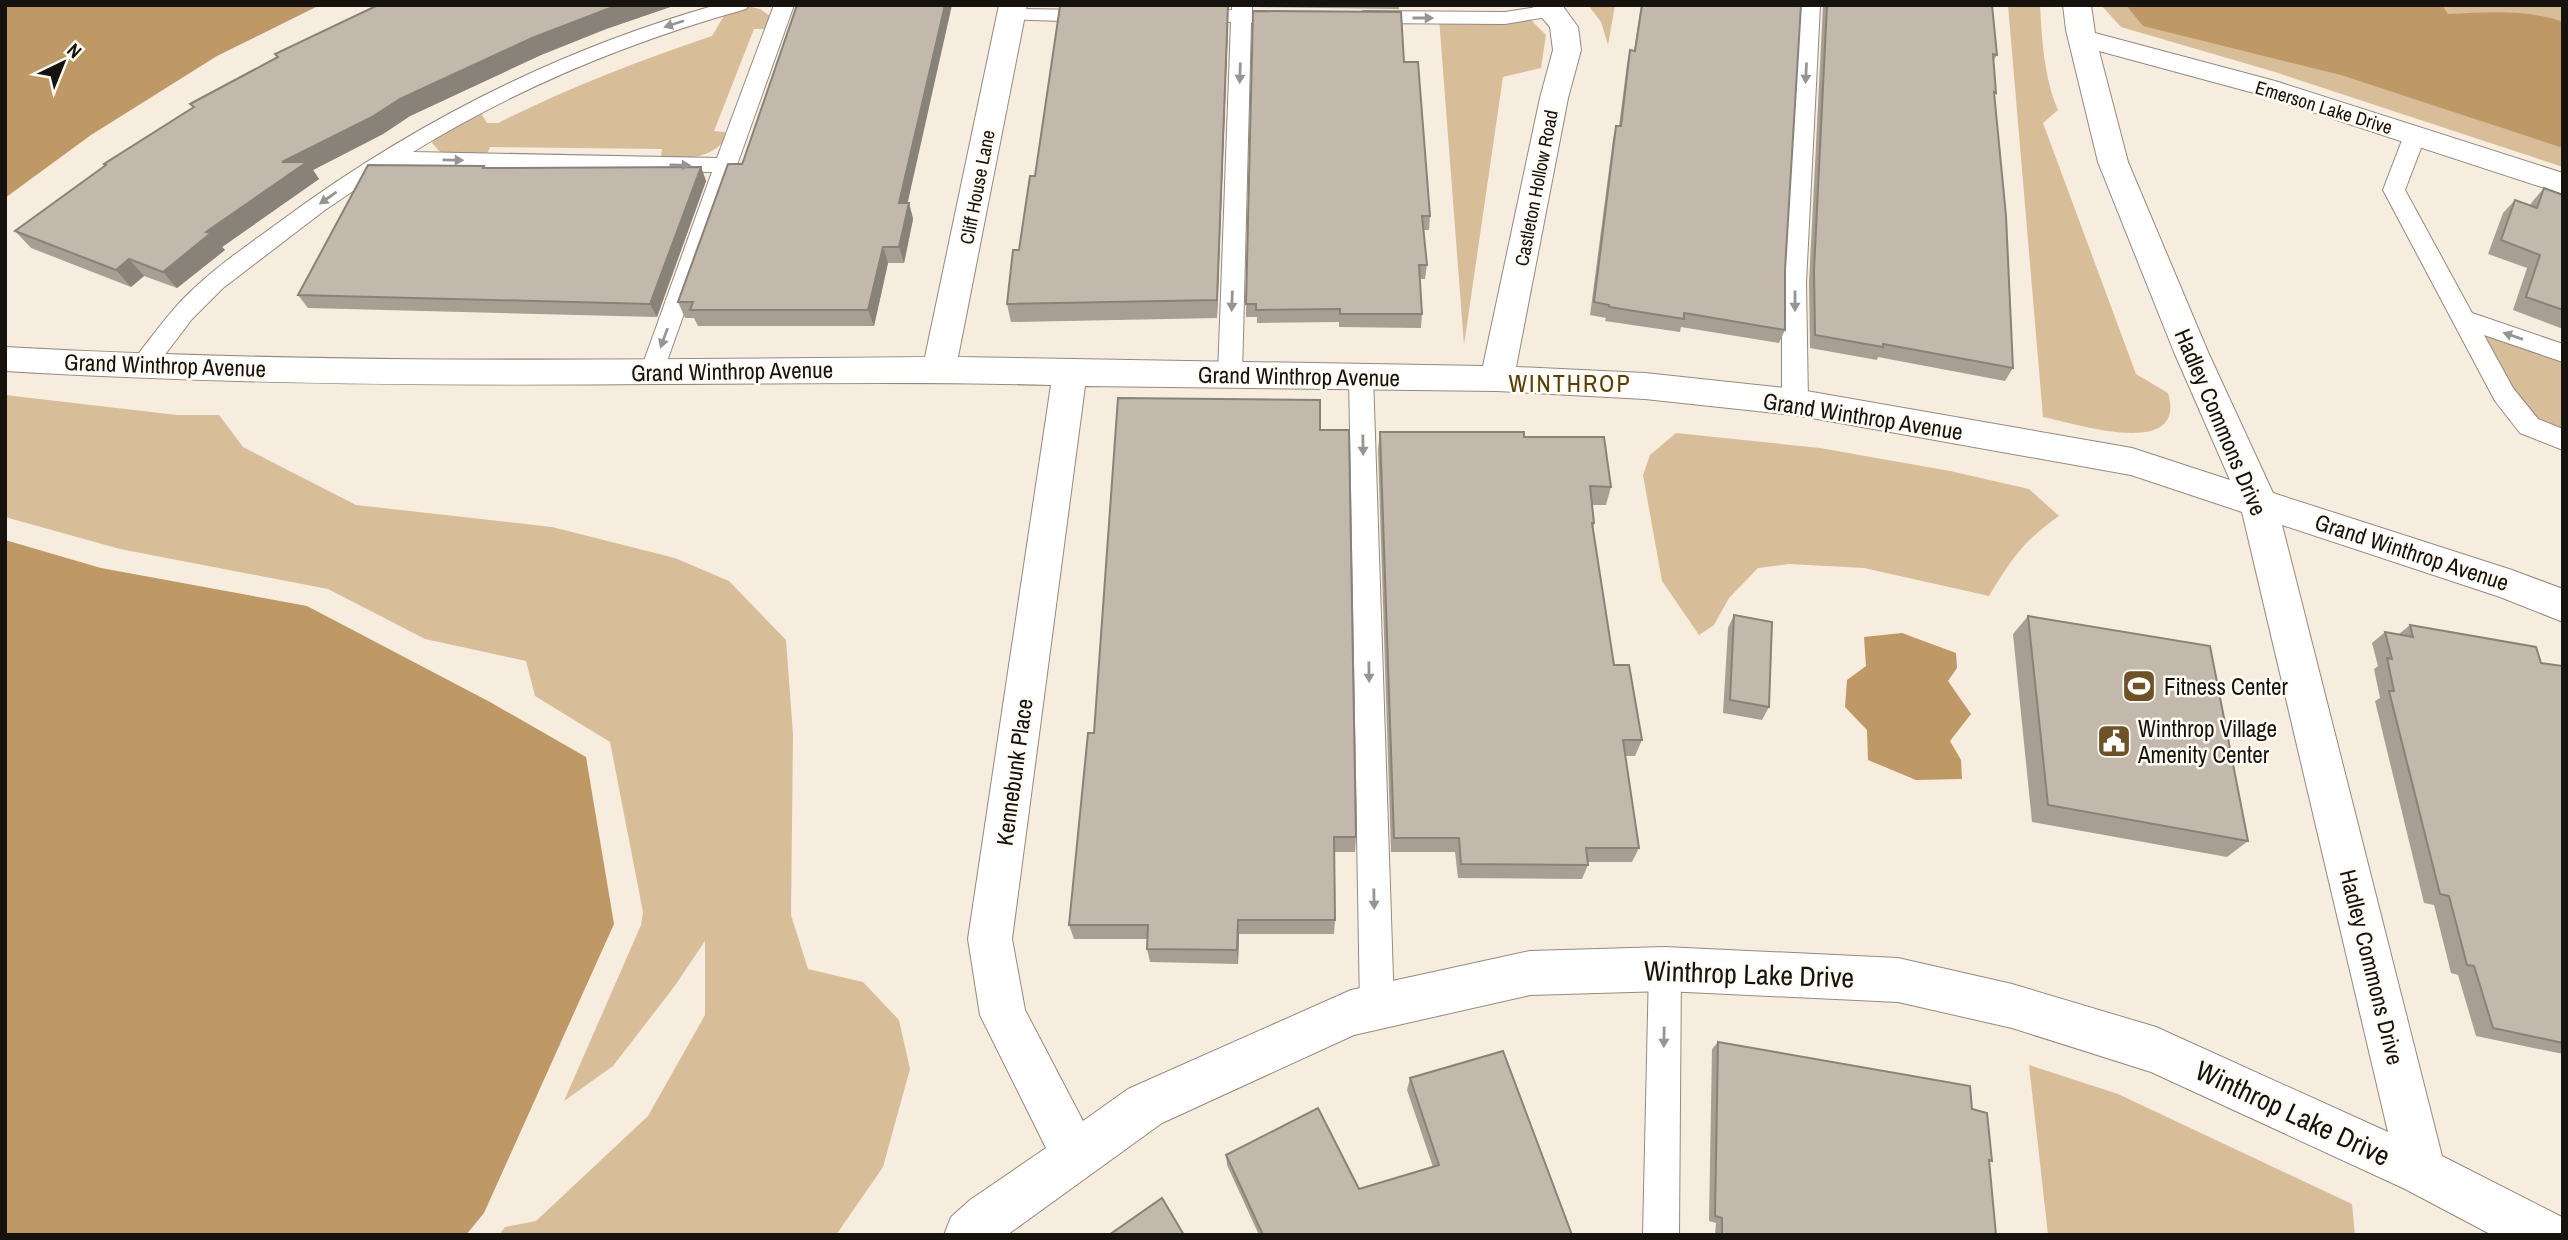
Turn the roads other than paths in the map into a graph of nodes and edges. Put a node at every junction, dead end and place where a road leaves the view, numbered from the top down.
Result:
1 (739, 5) edge
2 (784, 5) edge
3 (1810, 5) edge
4 (1548, 8) edge
5 (1012, 10) edge
6 (1242, 11) edge
7 (1118, 16) edge
8 (1173, 16) edge
9 (1307, 17) edge
10 (1347, 17) edge
11 (2080, 22) edge
12 (2415, 135) junction
13 (384, 159) junction
14 (725, 166) junction
15 (2563, 184) edge
16 (2463, 318) junction
17 (2563, 353) edge
18 (5, 359) edge
19 (142, 367) junction
20 (939, 369) junction
21 (652, 372) junction
22 (1070, 373) junction
23 (1230, 375) junction
24 (1362, 376) junction
25 (1497, 379) junction
26 (1795, 402) junction
27 (2563, 440) edge
28 (2258, 501) junction
29 (2563, 606) edge
30 (1665, 969) junction
31 (1377, 1007) junction
32 (1075, 1155) junction
33 (2422, 1172) junction
34 (969, 1235) edge
35 (1661, 1235) edge
36 (2544, 1235) edge

1 -> 13 lane
2 - 14 lane
3 -> 26 lane
10 -> 4 lane
4 - 25 street, Castleton Hollow Road
5 - 7 lane
5 - 20 street, Cliff House Lane
6 - 8 lane
6 - 9 lane
6 -> 23 lane
11 - 12 street, Emerson Lake Drive
11 - 28 street, Hadley Commons Drive
12 - 15 street, Emerson Lake Drive
12 - 16 lane
13 -> 14 lane
13 -> 19 lane
14 -> 21 lane
17 -> 16 lane
16 - 27 lane
18 - 19 street, Grand Winthrop Avenue
19 - 21 street, Grand Winthrop Avenue
20 - 21 street, Grand Winthrop Avenue
20 - 22 street, Grand Winthrop Avenue
22 - 23 street, Grand Winthrop Avenue
22 - 32 street, Kennebunk Place
23 - 24 street, Grand Winthrop Avenue
24 - 25 street, Grand Winthrop Avenue
24 -> 31 lane
25 - 26 street, Grand Winthrop Avenue
26 - 28 street, Grand Winthrop Avenue
28 - 29 street, Grand Winthrop Avenue
28 - 33 street, Hadley Commons Drive
30 - 31 street, Winthrop Lake Drive
30 - 33 street, Winthrop Lake Drive
30 -> 35 lane
31 - 32 street, Winthrop Lake Drive
32 - 34 street, Winthrop Lake Drive
33 - 36 street, Winthrop Lake Drive

